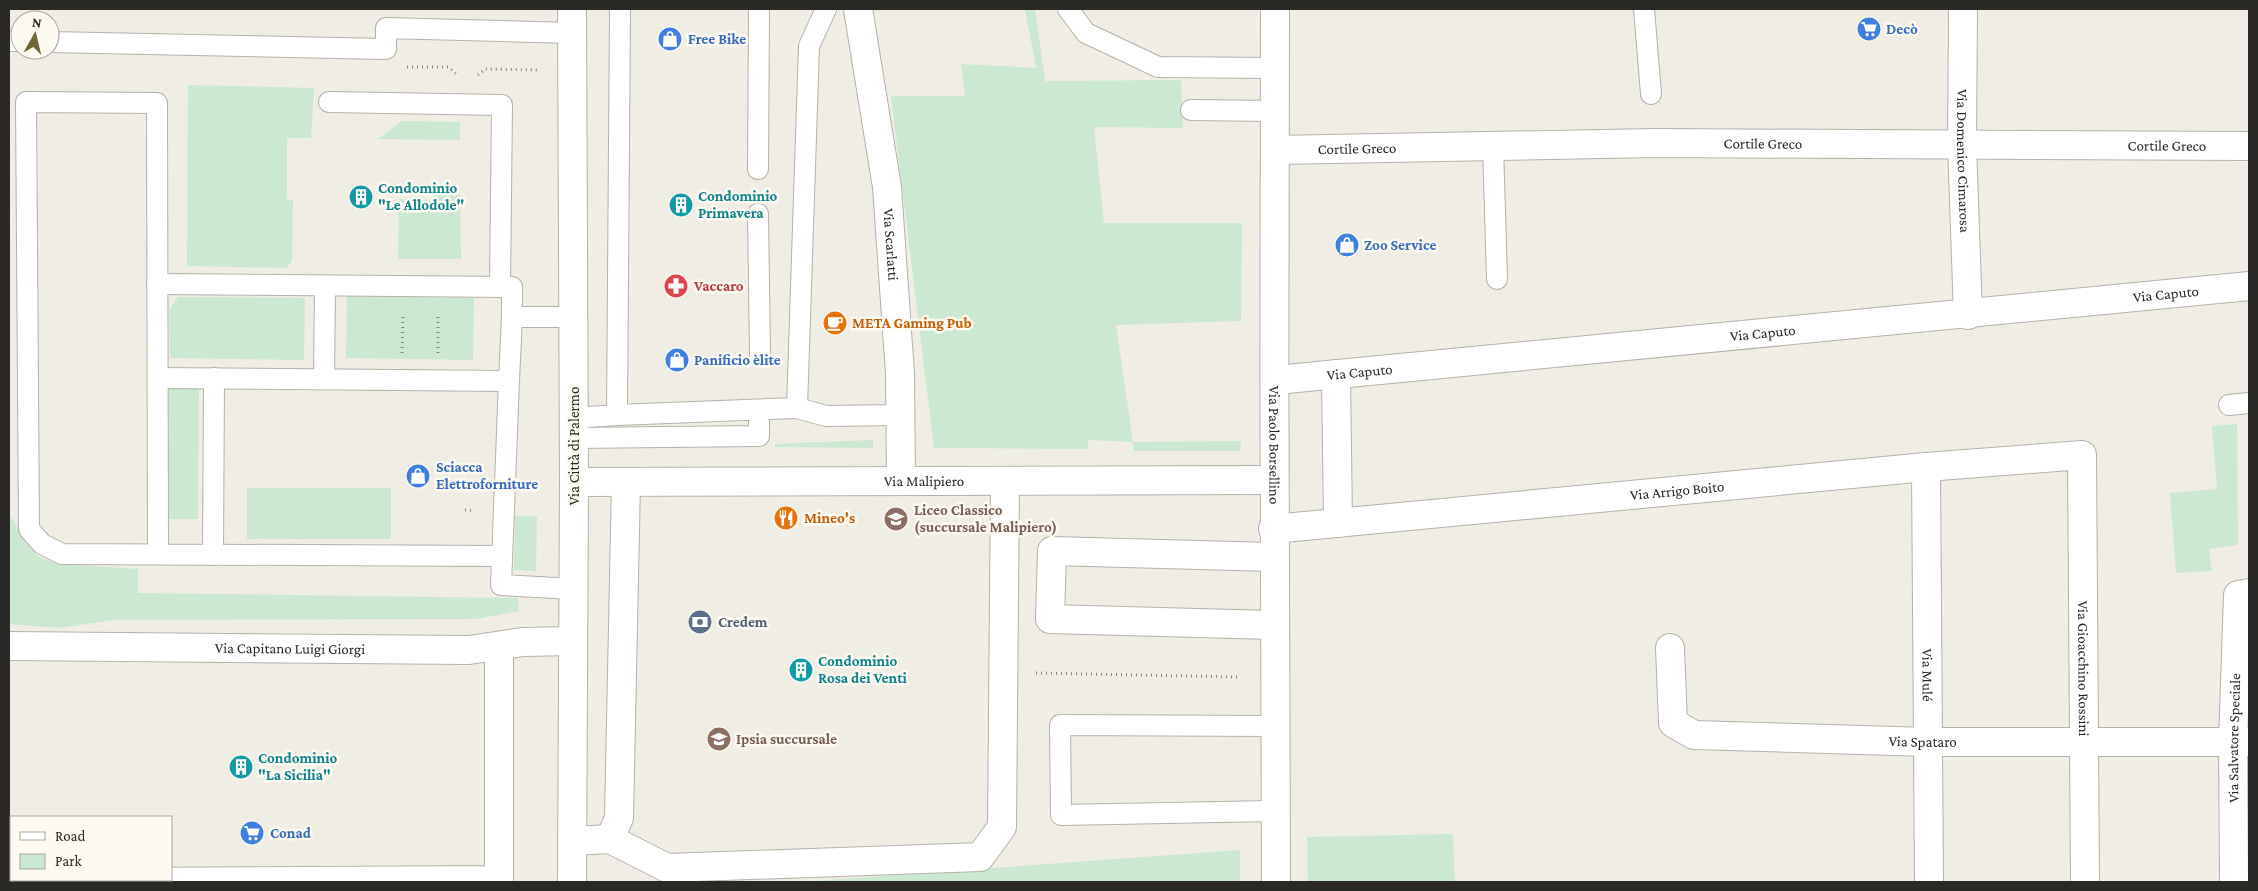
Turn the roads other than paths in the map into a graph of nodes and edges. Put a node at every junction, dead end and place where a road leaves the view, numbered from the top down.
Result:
1 (620, 9) edge
2 (758, 9) edge
3 (826, 9) edge
4 (858, 9) edge
5 (1068, 9) edge
6 (1275, 9) edge
7 (1644, 9) edge
8 (1962, 9) edge
9 (573, 21) edge
10 (60, 42) edge
11 (1275, 68) junction
12 (1651, 94) dead end
13 (329, 102) dead end
14 (1191, 110) dead end
15 (1275, 111) junction
16 (1962, 144) junction
17 (1493, 145) junction
18 (2249, 146) edge
19 (1275, 150) junction
20 (758, 169) dead end
21 (758, 214) dead end
22 (1497, 279) dead end
23 (157, 284) junction
24 (325, 286) junction
25 (2249, 286) edge
26 (500, 287) junction
27 (1968, 315) junction
28 (512, 317) junction
29 (574, 317) junction
30 (760, 355) dead end
31 (1336, 374) junction
32 (158, 378) junction
33 (214, 378) junction
34 (324, 380) junction
35 (1276, 380) junction
36 (509, 381) junction
37 (2249, 403) edge
38 (2229, 405) dead end
39 (797, 408) junction
40 (617, 415) junction
41 (900, 415) junction
42 (759, 422) dead end
43 (574, 428) junction
44 (2082, 455) joint
45 (1926, 467) junction
46 (1274, 480) junction
47 (901, 481) junction
48 (1005, 481) junction
49 (574, 482) junction
50 (626, 482) junction
51 (1338, 522) junction
52 (1273, 529) junction
53 (158, 554) junction
54 (212, 555) junction
55 (502, 556) junction
56 (1274, 557) junction
57 (573, 589) junction
58 (2244, 594) edge
59 (1274, 625) junction
60 (572, 641) junction
61 (9, 646) edge
62 (499, 646) junction
63 (1670, 648) dead end
64 (1275, 726) junction
65 (1928, 742) junction
66 (2084, 742) junction
67 (2241, 742) edge
68 (1276, 811) junction
69 (610, 839) junction
70 (572, 840) junction
71 (388, 881) edge
72 (9, 882) edge
73 (96, 882) edge
74 (114, 882) edge
75 (572, 882) edge
76 (1276, 882) edge
77 (1928, 882) edge
78 (2085, 882) edge
79 (2234, 882) edge

1 - 40 lane
2 - 20 lane
3 - 39 lane
4 - 41 street, Via Scarlatti
5 - 11 lane
6 - 11 street, Via Paolo Borsellino
7 - 12 lane
8 - 16 street, Via Domenico Cimarosa
9 - 10 lane
9 - 29 street, Via Città di Palermo
11 - 15 street, Via Paolo Borsellino
13 - 26 lane
14 - 15 lane
15 - 19 street, Via Paolo Borsellino
16 - 17 street, Cortile Greco
16 - 18 street, Cortile Greco
16 - 27 street, Via Domenico Cimarosa
17 - 19 street, Cortile Greco
17 - 22 lane
19 - 35 street, Via Paolo Borsellino
21 - 30 lane
23 - 24 lane
23 - 32 lane
23 - 53 lane
24 - 26 lane
24 - 34 lane
25 - 27 street, Via Caputo
26 - 28 lane
27 - 31 street, Via Caputo
28 - 29 lane
28 - 36 lane
29 - 43 street, Via Città di Palermo
31 - 35 street, Via Caputo
31 - 51 street
32 - 33 lane
32 - 53 lane
33 - 34 lane
33 - 54 lane
34 - 36 lane
35 - 46 street, Via Paolo Borsellino
36 - 55 lane
37 - 38 lane
39 - 40 lane
39 - 41 lane
40 - 43 lane
41 - 47 street, Via Scarlatti
42 - 43 lane
43 - 49 street, Via Città di Palermo
44 - 45 street, Via Arrigo Boito
44 - 66 street, Via Gioacchino Rossini
45 - 51 street, Via Arrigo Boito
45 - 65 street, Via Mulé
46 - 48 street, Via Malipiero
46 - 52 street, Via Paolo Borsellino
47 - 48 street, Via Malipiero
47 - 50 street, Via Malipiero
48 - 69 street
49 - 50 street, Via Malipiero
49 - 57 street, Via Città di Palermo
50 - 69 street
51 - 52 street, Via Arrigo Boito
52 - 56 street, Via Paolo Borsellino
53 - 54 lane
54 - 55 lane
55 - 57 lane
56 - 59 street, Via Paolo Borsellino
56 - 59 street
57 - 60 street, Via Città di Palermo
58 - 67 street, Via Salvatore Speciale
59 - 64 street, Via Paolo Borsellino
60 - 62 street, Via Capitano Luigi Giorgi
60 - 70 street, Via Città di Palermo
61 - 62 street, Via Capitano Luigi Giorgi
62 - 71 street
63 - 65 street, Via Spataro
64 - 68 street, Via Paolo Borsellino
64 - 68 lane
65 - 66 street, Via Spataro
65 - 77 street, Via Mulé
66 - 67 street, Via Spataro
66 - 78 street, Via Gioacchino Rossini
67 - 79 street, Via Salvatore Speciale
68 - 76 street, Via Paolo Borsellino
69 - 70 street
70 - 75 street, Via Città di Palermo
71 - 74 street
72 - 73 street

